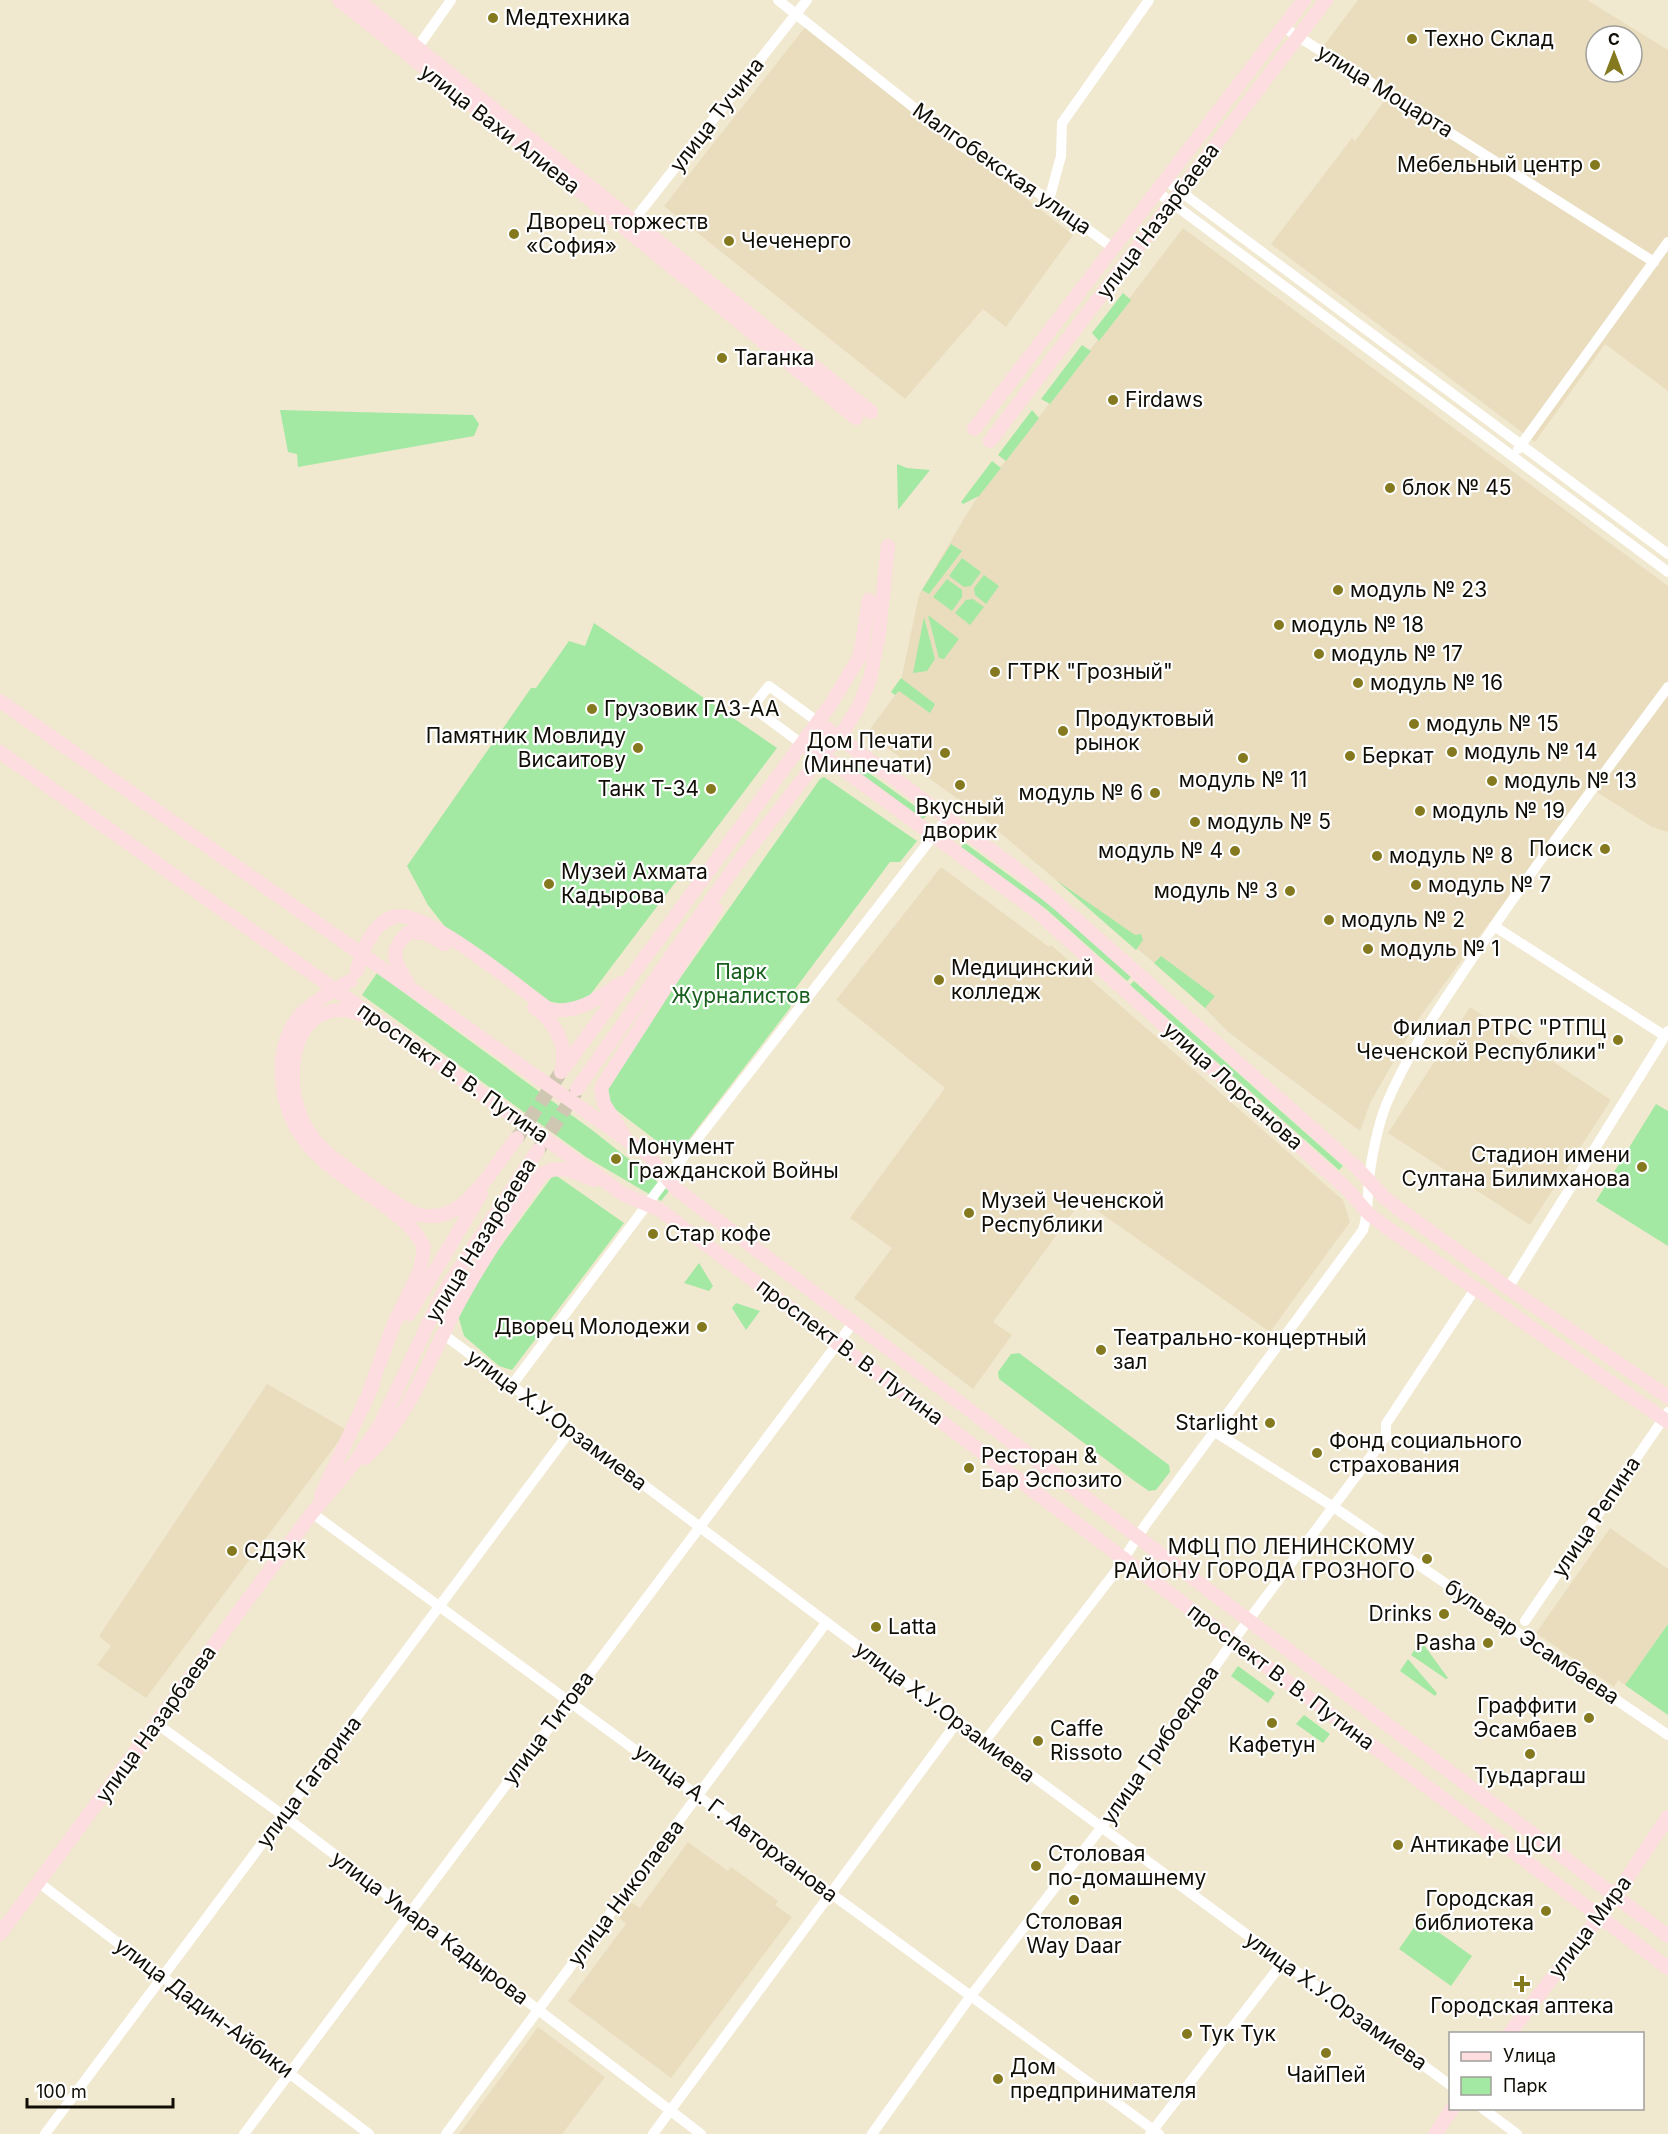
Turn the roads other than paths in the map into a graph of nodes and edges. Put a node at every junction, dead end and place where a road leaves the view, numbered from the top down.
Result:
1 (339, 0) edge
2 (358, 0) edge
3 (451, 0) edge
4 (778, 0) edge
5 (807, 0) edge
6 (1149, 0) edge
7 (1304, 0) edge
8 (1326, 0) edge
9 (797, 15) junction
10 (1283, 27) junction
11 (1298, 36) junction
12 (414, 53) junction
13 (1166, 180) junction
14 (1156, 191) junction
15 (1180, 191) junction
16 (1049, 200) junction
17 (1172, 203) junction
18 (630, 226) junction
19 (1668, 242) edge
20 (1113, 248) junction
21 (1654, 262) junction
22 (871, 412) dead end
23 (855, 418) dead end
24 (974, 429) dead end
25 (990, 441) dead end
26 (1521, 444) junction
27 (1512, 456) junction
28 (888, 546) dead end
29 (1668, 554) edge
30 (1668, 572) edge
31 (869, 600) dead end
32 (1668, 687) edge
33 (0, 701) edge
34 (818, 722) junction
35 (839, 738) junction
36 (802, 744) junction
37 (0, 752) edge
38 (821, 756) junction
39 (948, 818) junction
40 (934, 835) junction
41 (744, 856) junction
42 (1494, 926) junction
43 (365, 957) junction
44 (353, 976) junction
45 (630, 976) junction
46 (410, 988) junction
47 (340, 993) junction
48 (376, 1018) junction
49 (1666, 1033) edge
50 (578, 1089) tunnel mouth
51 (631, 1143) junction
52 (538, 1150) tunnel mouth
53 (667, 1178) junction
54 (1369, 1180) junction
55 (623, 1194) junction
56 (648, 1205) junction
57 (1369, 1214) junction
58 (1508, 1288) junction
59 (1475, 1289) junction
60 (853, 1323) junction
61 (443, 1334) junction
62 (838, 1343) junction
63 (512, 1385) junction
64 (369, 1391) junction
65 (1668, 1397) edge
66 (1667, 1418) edge
67 (571, 1430) junction
68 (1215, 1432) junction
69 (340, 1479) junction
70 (1335, 1508) junction
71 (312, 1513) junction
72 (699, 1528) junction
73 (1137, 1537) junction
74 (1122, 1558) junction
75 (439, 1606) junction
76 (1248, 1621) junction
77 (1525, 1621) dead end
78 (826, 1623) junction
79 (1233, 1641) junction
80 (570, 1700) junction
81 (958, 1721) junction
82 (158, 1724) junction
83 (1668, 1735) edge
84 (985, 1741) junction
85 (699, 1796) junction
86 (284, 1816) junction
87 (1668, 1817) edge
88 (1101, 1828) junction
89 (38, 1882) junction
90 (830, 1893) junction
91 (1615, 1896) junction
92 (411, 1912) junction
93 (1599, 1916) junction
94 (0, 1934) edge
95 (1668, 1936) edge
96 (1283, 1962) junction
97 (1668, 1968) edge
98 (164, 1976) junction
99 (970, 1997) junction
100 (538, 2010) junction
101 (1511, 2032) edge
102 (290, 2073) junction
103 (1449, 2084) edge
104 (1453, 2110) edge
105 (1483, 2110) edge
106 (670, 2112) junction
107 (1154, 2133) edge
108 (45, 2134) edge
109 (244, 2134) edge
110 (369, 2134) edge
111 (446, 2134) edge
112 (653, 2134) edge
113 (701, 2134) edge
114 (872, 2134) edge
115 (1435, 2134) edge
116 (1517, 2134) edge

1 - 12 main road, улица Вахи Алиева
2 - 12 main road, улица Вахи Алиева
3 - 12 street
4 - 9 street, Малгобекская улица
5 - 9 street, улица Тучина
6 - 16 street
7 - 10 main road, улица Назарбаева
8 - 11 main road, улица Назарбаева
9 - 16 street, Малгобекская улица
9 - 18 street, улица Тучина
10 - 11 street, улица Моцарта
10 - 13 main road, улица Назарбаева
11 - 15 main road, улица Назарбаева
11 - 21 street, улица Моцарта
12 - 18 main road, улица Вахи Алиева
13 - 14 main road, улица Назарбаева
13 - 15 street
14 - 17 street
14 - 20 main road, улица Назарбаева
15 - 17 main road, улица Назарбаева
15 - 26 street
16 - 20 street, Малгобекская улица
17 - 25 main road, улица Назарбаева
17 - 27 street
18 - 22 main road, улица Вахи Алиева
18 - 23 main road, улица Вахи Алиева
19 - 21 street
20 - 24 main road, улица Назарбаева
21 - 26 street
26 - 27 street
26 - 29 street
27 - 30 street
28 - 35 main road
31 - 34 main road
32 - 42 street
33 - 43 main road
34 - 35 main road, улица Лорсанова
34 - 36 main road
34 - 36 street
35 - 38 main road
35 - 39 main road, улица Лорсанова
36 - 38 main road, улица Лорсанова
36 - 45 main road
37 - 47 main road
38 - 40 main road, улица Лорсанова
38 - 41 main road
39 - 40 street
39 - 54 main road, улица Лорсанова
40 - 53 street
40 - 57 main road, улица Лорсанова
41 - 50 main road
41 - 51 main road
42 - 49 street
42 - 54 street
43 - 44 main road, проспект В. В. Путина
43 - 46 main road, проспект В. В. Путина
44 - 45 main road
44 - 47 main road, проспект В. В. Путина
44 - 64 main road
45 - 46 main road
46 - 51 main road, проспект В. В. Путина
47 - 48 main road, проспект В. В. Путина
48 - 55 main road, проспект В. В. Путина
48 - 64 main road, улица Назарбаева
49 - 58 street
51 - 53 main road, проспект В. В. Путина
52 - 69 main road, улица Назарбаева
53 - 56 street
53 - 60 main road, проспект В. В. Путина
54 - 57 street
54 - 58 main road, улица Лорсанова
55 - 56 main road, проспект В. В. Путина
55 - 61 main road
56 - 62 main road, проспект В. В. Путина
56 - 63 street
57 - 59 main road, улица Лорсанова
57 - 68 street
58 - 65 main road, улица Лорсанова
59 - 66 main road, улица Лорсанова
59 - 70 street, улица Грибоедова
60 - 62 street, улица Титова
60 - 73 main road, проспект В. В. Путина
61 - 63 street, улица Х.У.Орзамиева
61 - 69 main road
62 - 72 street, улица Титова
62 - 74 main road, проспект В. В. Путина
63 - 67 street, улица Х.У.Орзамиева
64 - 71 main road, улица Назарбаева
66 - 77 street, улица Репина
67 - 72 street, улица Х.У.Орзамиева
67 - 75 street, улица Гагарина
68 - 70 street, бульвар Эсамбаева
68 - 73 street
69 - 71 main road, улица Назарбаева
70 - 76 street, улица Грибоедова
70 - 83 street, бульвар Эсамбаева
71 - 75 street, улица А. Г. Авторханова
71 - 82 main road, улица Назарбаева
72 - 78 street, улица Х.У.Орзамиева
72 - 80 street, улица Титова
73 - 74 street
73 - 76 main road, проспект В. В. Путина
74 - 79 main road, проспект В. В. Путина
74 - 84 street
75 - 80 street, улица А. Г. Авторханова
75 - 86 street, улица Гагарина
76 - 79 street, улица Грибоедова
76 - 91 main road, проспект В. В. Путина
78 - 81 street, улица Х.У.Орзамиева
78 - 85 street, улица Николаева
79 - 88 street, улица Грибоедова
79 - 93 main road, проспект В. В. Путина
80 - 85 street, улица А. Г. Авторханова
80 - 92 street, улица Титова
81 - 84 street, улица Х.У.Орзамиева
81 - 90 street
82 - 86 street, улица Умара Кадырова
82 - 89 main road, улица Назарбаева
84 - 88 street, улица Х.У.Орзамиева
85 - 90 street, улица А. Г. Авторханова
85 - 100 street, улица Николаева
86 - 92 street, улица Умара Кадырова
86 - 98 street, улица Гагарина
87 - 91 main road, улица Мира
88 - 96 street, улица Х.У.Орзамиева
88 - 99 street, улица Грибоедова
89 - 94 main road, улица Назарбаева
89 - 98 street, улица Дадин-Айбики
90 - 99 street, улица А. Г. Авторханова
90 - 106 street
91 - 93 main road, улица Мира
91 - 95 main road, проспект В. В. Путина
92 - 100 street, улица Умара Кадырова
92 - 102 street, улица Титова
93 - 97 main road, проспект В. В. Путина
93 - 101 main road, улица Мира
96 - 103 street, улица Х.У.Орзамиева
96 - 107 street
98 - 102 street, улица Дадин-Айбики
98 - 108 street, улица Гагарина
99 - 107 street, улица А. Г. Авторханова
99 - 114 street, улица Грибоедова
100 - 106 street, улица Умара Кадырова
100 - 111 street, улица Николаева
102 - 109 street, улица Титова
102 - 110 street, улица Дадин-Айбики
104 - 115 main road
105 - 116 street
106 - 112 street
106 - 113 street, улица Умара Кадырова

